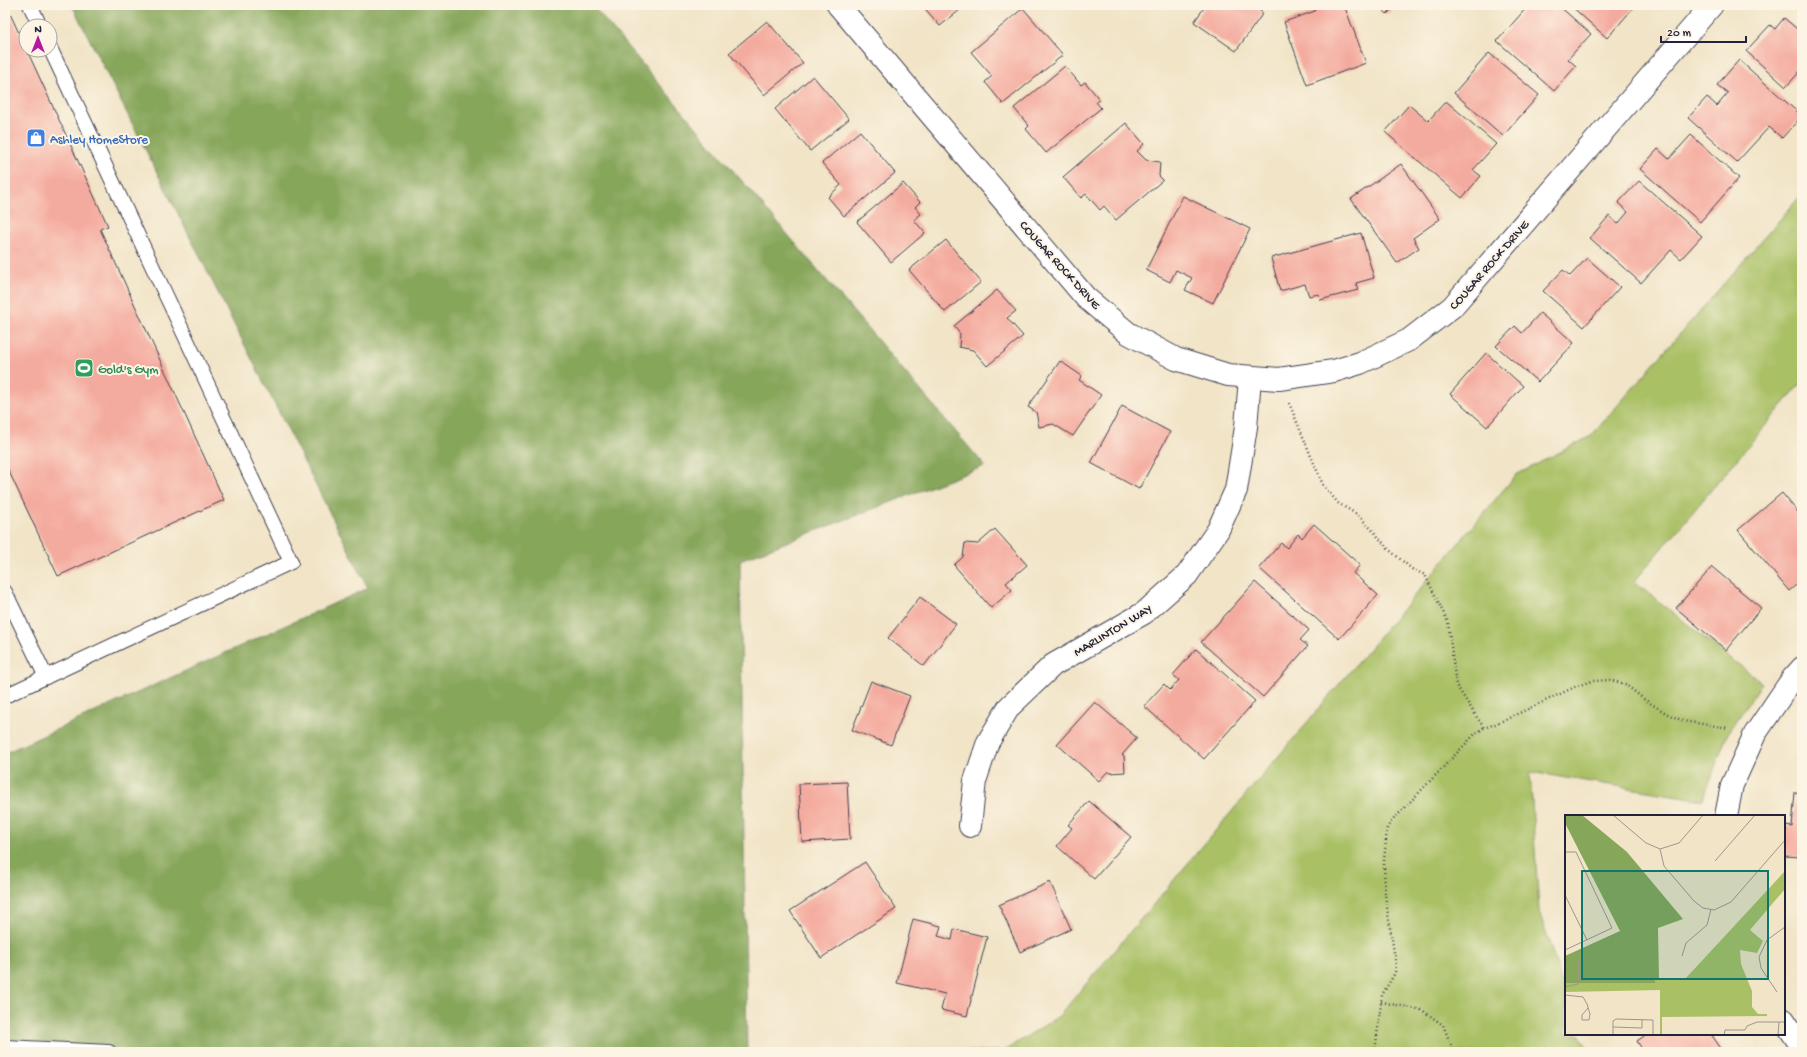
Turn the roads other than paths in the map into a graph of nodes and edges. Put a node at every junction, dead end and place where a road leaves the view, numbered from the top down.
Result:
1 (30, 5) edge
2 (838, 5) edge
3 (1712, 5) edge
4 (36, 18) edge
5 (55, 58) edge
6 (1250, 378) junction
7 (5, 592) edge
8 (1802, 668) edge
9 (46, 677) junction
10 (5, 696) edge
11 (1726, 815) edge
12 (970, 826) dead end
13 (1785, 1022) edge
14 (5, 1047) edge
15 (1802, 1047) edge
16 (108, 1052) edge

1 - 4 lane
2 - 6 street, COUGAR ROCK DRIVE
3 - 6 street, COUGAR ROCK DRIVE
5 - 9 lane
6 - 12 street, MARLINTON WAY
7 - 9 lane
8 - 11 street
9 - 10 lane
13 - 15 street
14 - 16 lane

